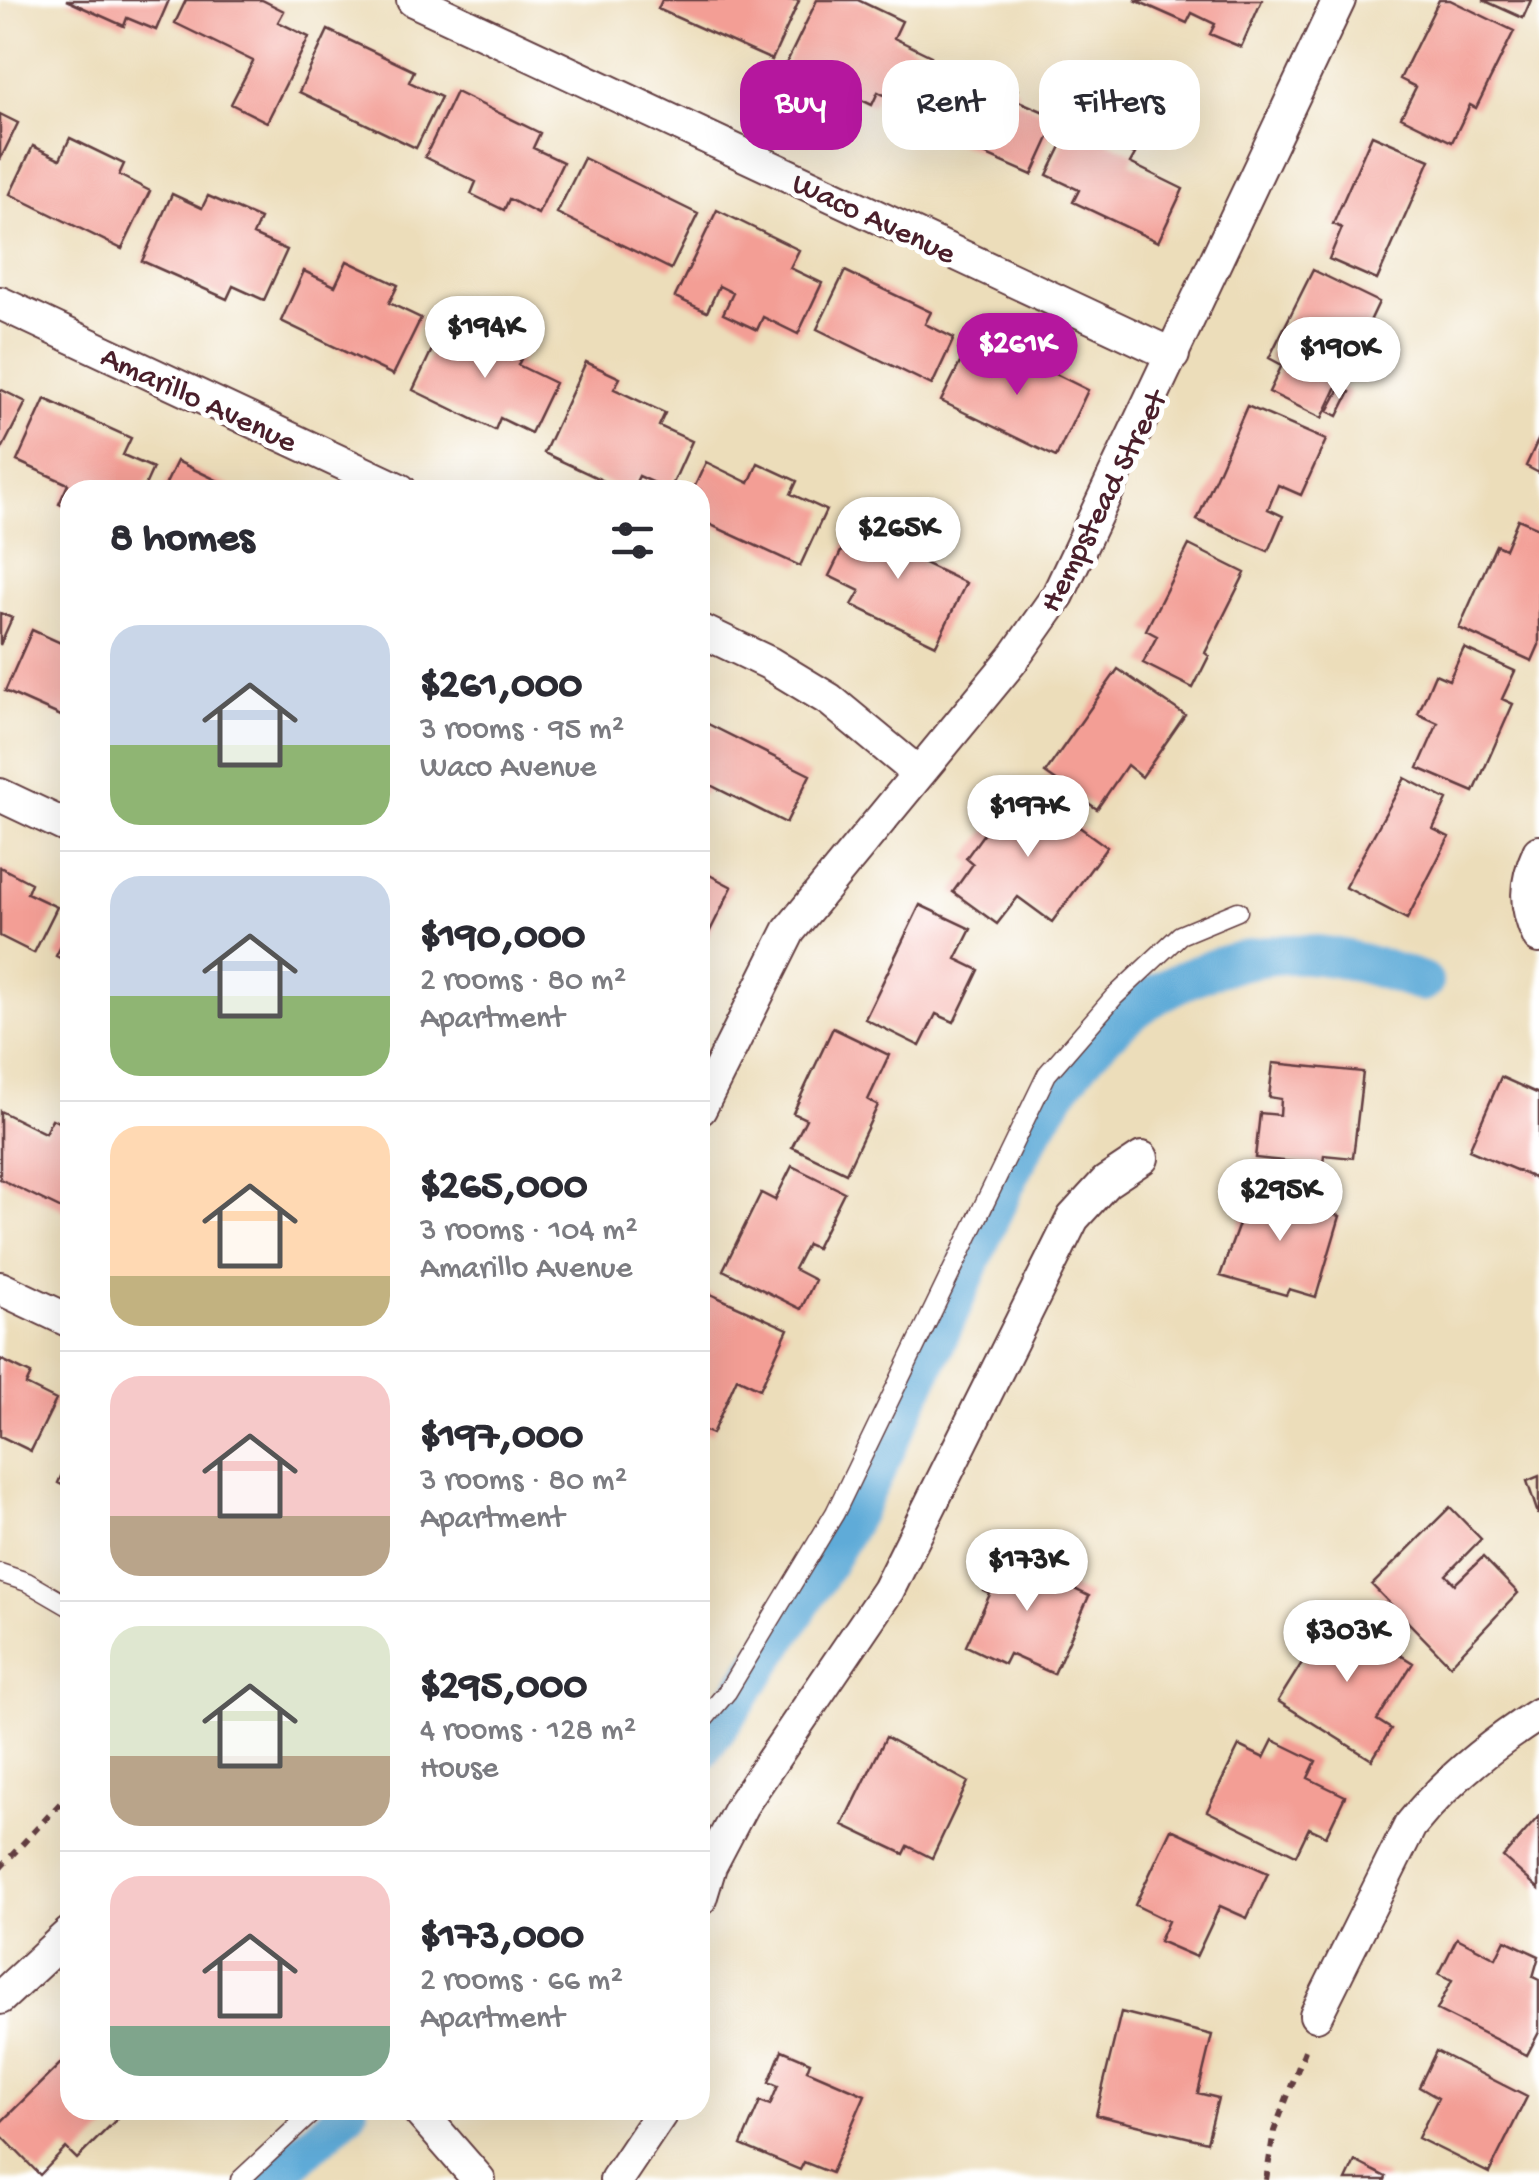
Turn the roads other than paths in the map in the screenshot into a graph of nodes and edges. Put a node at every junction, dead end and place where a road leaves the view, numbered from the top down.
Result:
1 (414, 0) edge
2 (1339, 0) edge
3 (0, 303) edge
4 (1173, 355) junction
5 (379, 480) edge
6 (710, 635) edge
7 (917, 772) junction
8 (0, 796) edge
9 (60, 823) edge
10 (1539, 852) edge
11 (1238, 911) dead end
12 (1538, 936) edge
13 (710, 1089) edge
14 (1142, 1158) dead end
15 (0, 1288) edge
16 (60, 1316) edge
17 (0, 1573) edge
18 (60, 1601) edge
19 (710, 1712) edge
20 (1539, 1714) edge
21 (710, 1866) edge
22 (60, 1943) edge
23 (0, 1998) edge
24 (1316, 2016) road end
25 (304, 2120) edge
26 (427, 2120) edge
27 (656, 2120) edge
28 (240, 2180) edge
29 (479, 2180) edge
30 (616, 2180) edge

1 - 4 street, Waco Avenue
2 - 4 street, Hempstead Street
3 - 5 street, Amarillo Avenue
4 - 7 street, Hempstead Street
6 - 7 street
7 - 13 street, Hempstead Street
8 - 9 street
10 - 12 street
11 - 19 lane
14 - 21 street
15 - 16 street
17 - 18 lane
20 - 24 street
22 - 23 street
25 - 28 lane
26 - 29 street
27 - 30 street

